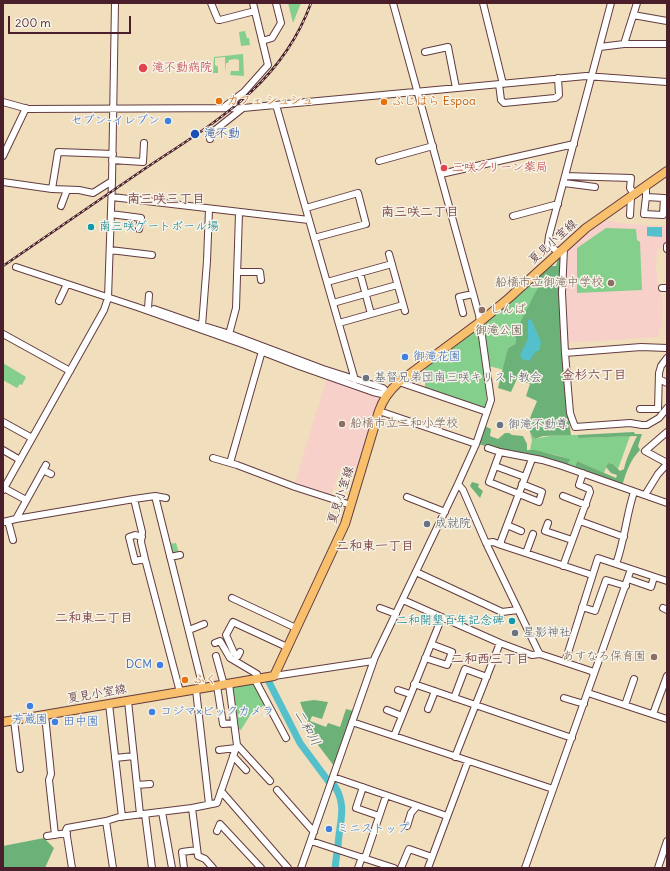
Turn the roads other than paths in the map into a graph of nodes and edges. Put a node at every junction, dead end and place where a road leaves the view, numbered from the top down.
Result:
1 (115, 3) edge
2 (211, 3) edge
3 (253, 3) edge
4 (276, 3) edge
5 (393, 3) edge
6 (483, 3) edge
7 (611, 3) edge
8 (637, 3) edge
9 (255, 11) junction
10 (633, 16) junction
11 (667, 21) edge
12 (262, 41) junction
13 (624, 44) junction
14 (667, 44) edge
15 (600, 47) junction
16 (425, 52) dead end
17 (591, 76) junction
18 (558, 78) junction
19 (667, 82) edge
20 (501, 84) junction
21 (456, 88) junction
22 (417, 92) junction
23 (3, 102) edge
24 (276, 105) junction
25 (26, 108) junction
26 (113, 108) junction
27 (223, 108) junction
28 (242, 108) junction
29 (210, 139) dead end
30 (144, 143) dead end
31 (574, 144) junction
32 (433, 146) junction
33 (3, 156) edge
34 (112, 157) junction
35 (379, 162) dead end
36 (667, 172) edge
37 (440, 174) junction
38 (565, 176) junction
39 (112, 181) junction
40 (3, 182) edge
41 (564, 183) junction
42 (646, 186) junction
43 (596, 187) dead end
44 (52, 189) junction
45 (67, 190) junction
46 (633, 196) junction
47 (112, 197) junction
48 (646, 197) dead end
49 (558, 204) junction
50 (61, 206) dead end
51 (306, 208) junction
52 (209, 209) junction
53 (239, 213) junction
54 (111, 214) junction
55 (630, 215) dead end
56 (513, 216) dead end
57 (309, 220) junction
58 (139, 229) dead end
59 (314, 238) junction
60 (667, 246) edge
61 (667, 249) edge
62 (110, 250) junction
63 (562, 250) junction
64 (389, 254) dead end
65 (152, 255) dead end
66 (392, 264) junction
67 (16, 267) dead end
68 (238, 272) junction
69 (360, 273) junction
70 (260, 280) dead end
71 (327, 282) junction
72 (67, 284) junction
73 (397, 285) junction
74 (366, 294) junction
75 (473, 294) junction
76 (149, 295) dead end
77 (108, 298) junction
78 (59, 301) dead end
79 (333, 303) junction
80 (137, 307) junction
81 (148, 308) junction
82 (463, 313) dead end
83 (371, 314) junction
84 (480, 322) junction
85 (188, 323) junction
86 (339, 323) junction
87 (202, 326) junction
88 (3, 334) edge
89 (229, 336) junction
90 (667, 348) edge
91 (262, 351) junction
92 (565, 353) junction
93 (667, 358) edge
94 (300, 363) junction
95 (70, 371) junction
96 (659, 379) junction
97 (355, 380) junction
98 (399, 382) junction
99 (667, 383) edge
100 (387, 394) junction
101 (238, 408) dead end
102 (667, 408) edge
103 (640, 409) dead end
104 (244, 410) junction
105 (379, 411) junction
106 (487, 412) junction
107 (3, 422) edge
108 (667, 432) edge
109 (32, 438) junction
110 (476, 444) junction
111 (488, 448) dead end
112 (3, 450) edge
113 (500, 452) junction
114 (213, 458) dead end
115 (532, 459) junction
116 (20, 460) junction
117 (230, 463) junction
118 (667, 463) edge
119 (495, 466) junction
120 (583, 473) junction
121 (51, 474) dead end
122 (525, 477) junction
123 (458, 484) junction
124 (522, 484) junction
125 (4, 486) edge
126 (634, 492) junction
127 (518, 494) junction
128 (645, 495) junction
129 (155, 496) junction
130 (563, 496) dead end
131 (407, 497) dead end
132 (166, 498) dead end
133 (26, 500) junction
134 (134, 500) junction
135 (666, 501) edge
136 (586, 505) junction
137 (351, 506) junction
138 (445, 512) junction
139 (16, 519) junction
140 (6, 521) edge
141 (580, 521) junction
142 (548, 523) dead end
143 (507, 526) junction
144 (521, 531) dead end
145 (533, 534) dead end
146 (142, 537) junction
147 (624, 537) junction
148 (13, 540) dead end
149 (572, 540) junction
150 (486, 543) junction
151 (502, 545) junction
152 (526, 553) junction
153 (180, 555) dead end
154 (170, 557) junction
155 (146, 559) junction
156 (616, 564) junction
157 (563, 566) junction
158 (631, 569) junction
159 (416, 572) junction
160 (592, 575) junction
161 (654, 577) junction
162 (628, 579) junction
163 (667, 580) edge
164 (626, 586) junction
165 (232, 598) dead end
166 (403, 600) junction
167 (582, 607) junction
168 (380, 608) dead end
169 (518, 610) junction
170 (396, 614) junction
171 (442, 617) junction
172 (204, 624) dead end
173 (296, 628) junction
174 (189, 630) junction
175 (500, 642) junction
176 (215, 643) dead end
177 (431, 644) junction
178 (287, 647) junction
179 (240, 652) dead end
180 (540, 654) junction
181 (216, 656) dead end
182 (425, 658) junction
183 (373, 661) junction
184 (565, 662) junction
185 (594, 674) junction
186 (274, 676) junction
187 (667, 676) edge
188 (487, 677) junction
189 (257, 679) junction
190 (634, 679) dead end
191 (414, 684) junction
192 (666, 684) edge
193 (224, 685) junction
194 (199, 689) junction
195 (398, 690) dead end
196 (435, 691) junction
197 (180, 692) junction
198 (588, 693) junction
199 (410, 694) junction
200 (454, 698) junction
201 (564, 698) dead end
202 (128, 701) junction
203 (109, 704) junction
204 (584, 704) junction
205 (476, 705) junction
206 (625, 705) junction
207 (428, 709) dead end
208 (387, 710) dead end
209 (653, 714) junction
210 (45, 715) junction
211 (402, 716) junction
212 (667, 719) edge
213 (14, 720) junction
214 (3, 722) edge
215 (352, 722) junction
216 (234, 723) junction
217 (394, 736) junction
218 (286, 738) dead end
219 (572, 738) junction
220 (237, 746) junction
221 (219, 750) dead end
222 (134, 756) junction
223 (233, 756) junction
224 (455, 757) junction
225 (116, 758) junction
226 (468, 761) junction
227 (20, 770) dead end
228 (246, 770) dead end
229 (333, 777) junction
230 (270, 782) dead end
231 (150, 784) dead end
232 (137, 785) junction
233 (363, 787) junction
234 (277, 790) dead end
235 (553, 790) junction
236 (221, 791) junction
237 (386, 796) junction
238 (209, 804) junction
239 (417, 806) junction
240 (192, 808) junction
241 (162, 812) junction
242 (142, 814) junction
243 (379, 816) junction
244 (447, 816) junction
245 (122, 817) junction
246 (106, 821) junction
247 (407, 826) dead end
248 (217, 830) dead end
249 (314, 832) junction
250 (67, 833) junction
251 (55, 835) junction
252 (47, 836) dead end
253 (311, 841) junction
254 (667, 841) edge
255 (197, 850) junction
256 (432, 856) junction
257 (363, 858) junction
258 (72, 868) edge
259 (113, 868) edge
260 (152, 868) edge
261 (172, 868) edge
262 (184, 868) edge
263 (213, 868) edge
264 (261, 868) edge
265 (288, 868) edge
266 (302, 868) edge
267 (358, 868) edge
268 (394, 868) edge
269 (401, 868) edge
270 (428, 868) edge
271 (525, 868) edge
272 (658, 868) edge

1 - 26 street
2 - 9 street
3 - 9 street
4 - 12 street
5 - 22 street
6 - 20 street
7 - 15 street
8 - 10 street
9 - 12 street
10 - 11 street
10 - 13 street
12 - 27 street
13 - 14 street
13 - 15 street
15 - 17 street
16 - 21 street
17 - 18 street
17 - 19 street
17 - 31 street
18 - 20 street
18 - 20 street
20 - 21 street
21 - 22 street
22 - 24 street
22 - 32 street
23 - 25 street
24 - 28 street
24 - 51 street
25 - 26 street
25 - 33 street
26 - 27 street
26 - 34 street
27 - 28 street
28 - 29 street
30 - 34 street
31 - 37 street
31 - 38 street
32 - 35 street
32 - 37 street
34 - 39 street
34 - 44 street
36 - 42 main road, 夏見小室線
37 - 75 street
38 - 41 street
38 - 46 street
39 - 45 street
39 - 47 street
40 - 44 street
41 - 43 street
41 - 49 street
42 - 46 main road, 夏見小室線
42 - 48 street
44 - 45 street
45 - 50 street
46 - 55 street
46 - 63 main road, 夏見小室線
47 - 52 street
47 - 54 street
49 - 56 street
49 - 63 street
51 - 57 street
51 - 59 street
52 - 53 street
52 - 87 street
53 - 57 street
53 - 68 street
54 - 58 street
54 - 62 street
57 - 59 street
59 - 71 street
60 - 61 street
62 - 65 street
62 - 77 street
63 - 84 main road, 夏見小室線
63 - 92 street
64 - 66 street
66 - 69 street
66 - 73 street
67 - 72 street
68 - 70 street
68 - 89 street
69 - 71 street
69 - 74 street
71 - 79 street
72 - 77 street
72 - 78 street
73 - 74 street
73 - 83 street
74 - 79 street
74 - 83 street
75 - 82 street
75 - 84 street
76 - 81 street
77 - 80 street
77 - 95 street
79 - 86 street
80 - 81 street
80 - 85 street
81 - 85 street
83 - 86 street
84 - 98 main road, 夏見小室線
84 - 106 street
85 - 87 street
85 - 89 street
86 - 97 street
87 - 89 street
88 - 95 street
89 - 91 street
89 - 94 street
90 - 92 street
91 - 94 street
91 - 104 street
92 - 102 street
93 - 96 street
94 - 97 street
94 - 100 street
95 - 109 street
96 - 99 street
96 - 103 street
97 - 100 street
98 - 100 main road, 夏見小室線
98 - 106 street
100 - 105 main road, 夏見小室線
101 - 104 street
104 - 117 street
105 - 110 street
105 - 137 main road, 夏見小室線
106 - 110 street
107 - 109 street
108 - 118 street
109 - 116 street
110 - 123 street
111 - 113 street
112 - 116 street
113 - 115 street
113 - 119 street
114 - 117 street
115 - 120 street
115 - 122 street
116 - 125 street
117 - 137 street
118 - 128 street
119 - 122 street
119 - 127 street
120 - 126 street
120 - 136 street
121 - 133 street
122 - 124 street
123 - 138 street
123 - 150 street
124 - 127 street
124 - 127 street
125 - 133 street
126 - 128 street
126 - 147 street
127 - 143 street
128 - 135 street
129 - 132 street
129 - 134 street
129 - 154 street
130 - 136 street
131 - 138 street
133 - 139 street
134 - 139 street
134 - 146 street
136 - 141 street
137 - 173 main road, 夏見小室線
138 - 159 street
139 - 140 street
140 - 148 street
141 - 147 street
141 - 149 street
142 - 149 street
143 - 144 street
143 - 151 street
145 - 152 street
146 - 155 street
146 - 155 street
147 - 156 street
149 - 157 street
150 - 151 street
150 - 169 street
151 - 152 street
152 - 157 street
153 - 154 street
154 - 174 street
155 - 197 street
156 - 158 street
156 - 160 street
157 - 160 street
158 - 161 street
158 - 162 street
159 - 166 street
159 - 169 street
160 - 167 street
161 - 162 street
161 - 163 street
162 - 164 street
164 - 167 street
164 - 185 street
165 - 173 street
166 - 170 street
166 - 171 street
167 - 184 street
168 - 170 street
169 - 180 street
170 - 183 street
171 - 175 street
171 - 177 street
172 - 174 street
173 - 178 main road, 夏見小室線
174 - 194 street
175 - 180 street
175 - 188 street
176 - 189 street
177 - 182 street
177 - 182 street
178 - 179 street
178 - 186 main road, 夏見小室線
180 - 184 street
181 - 193 street
182 - 191 street
183 - 186 street
183 - 215 street
184 - 185 street
185 - 198 street
186 - 189 main road, 夏見小室線
187 - 192 street
188 - 200 street
188 - 205 street
189 - 193 main road, 夏見小室線
189 - 218 street
190 - 206 street
191 - 196 street
191 - 199 street
192 - 209 street
193 - 194 main road, 夏見小室線
193 - 216 street
193 - 216 street
194 - 197 main road, 夏見小室線
194 - 238 street
195 - 199 street
196 - 200 street
196 - 207 street
197 - 202 main road, 夏見小室線
198 - 204 street
198 - 206 street
199 - 211 street
200 - 205 street
201 - 204 street
202 - 203 main road, 夏見小室線
202 - 222 street
203 - 210 main road, 夏見小室線
203 - 225 street
204 - 219 street
205 - 219 street
205 - 224 street
206 - 209 street
208 - 211 street
209 - 212 street
210 - 213 main road, 夏見小室線
210 - 251 street
211 - 217 street
213 - 214 main road, 夏見小室線
213 - 227 street
215 - 217 street
215 - 229 street
216 - 220 street
217 - 224 street
219 - 235 street
220 - 221 street
220 - 223 street
220 - 230 street
222 - 225 street
222 - 232 street
223 - 228 street
223 - 236 street
224 - 226 street
225 - 245 street
226 - 235 street
226 - 244 street
229 - 233 street
229 - 249 street
231 - 232 street
232 - 242 street
233 - 237 street
233 - 243 street
234 - 249 street
235 - 271 street
236 - 238 street
236 - 265 street
237 - 239 street
237 - 243 street
238 - 240 street
239 - 244 street
239 - 247 street
240 - 241 street
240 - 255 street
241 - 242 street
241 - 261 street
242 - 245 street
242 - 260 street
243 - 257 street
244 - 256 street
245 - 246 street
246 - 250 street
246 - 259 street
248 - 264 street
249 - 253 street
250 - 251 street
250 - 258 street
251 - 252 street
253 - 257 street
253 - 266 street
254 - 272 street
255 - 262 street
255 - 263 street
256 - 269 street
256 - 270 street
257 - 267 street
257 - 268 street

